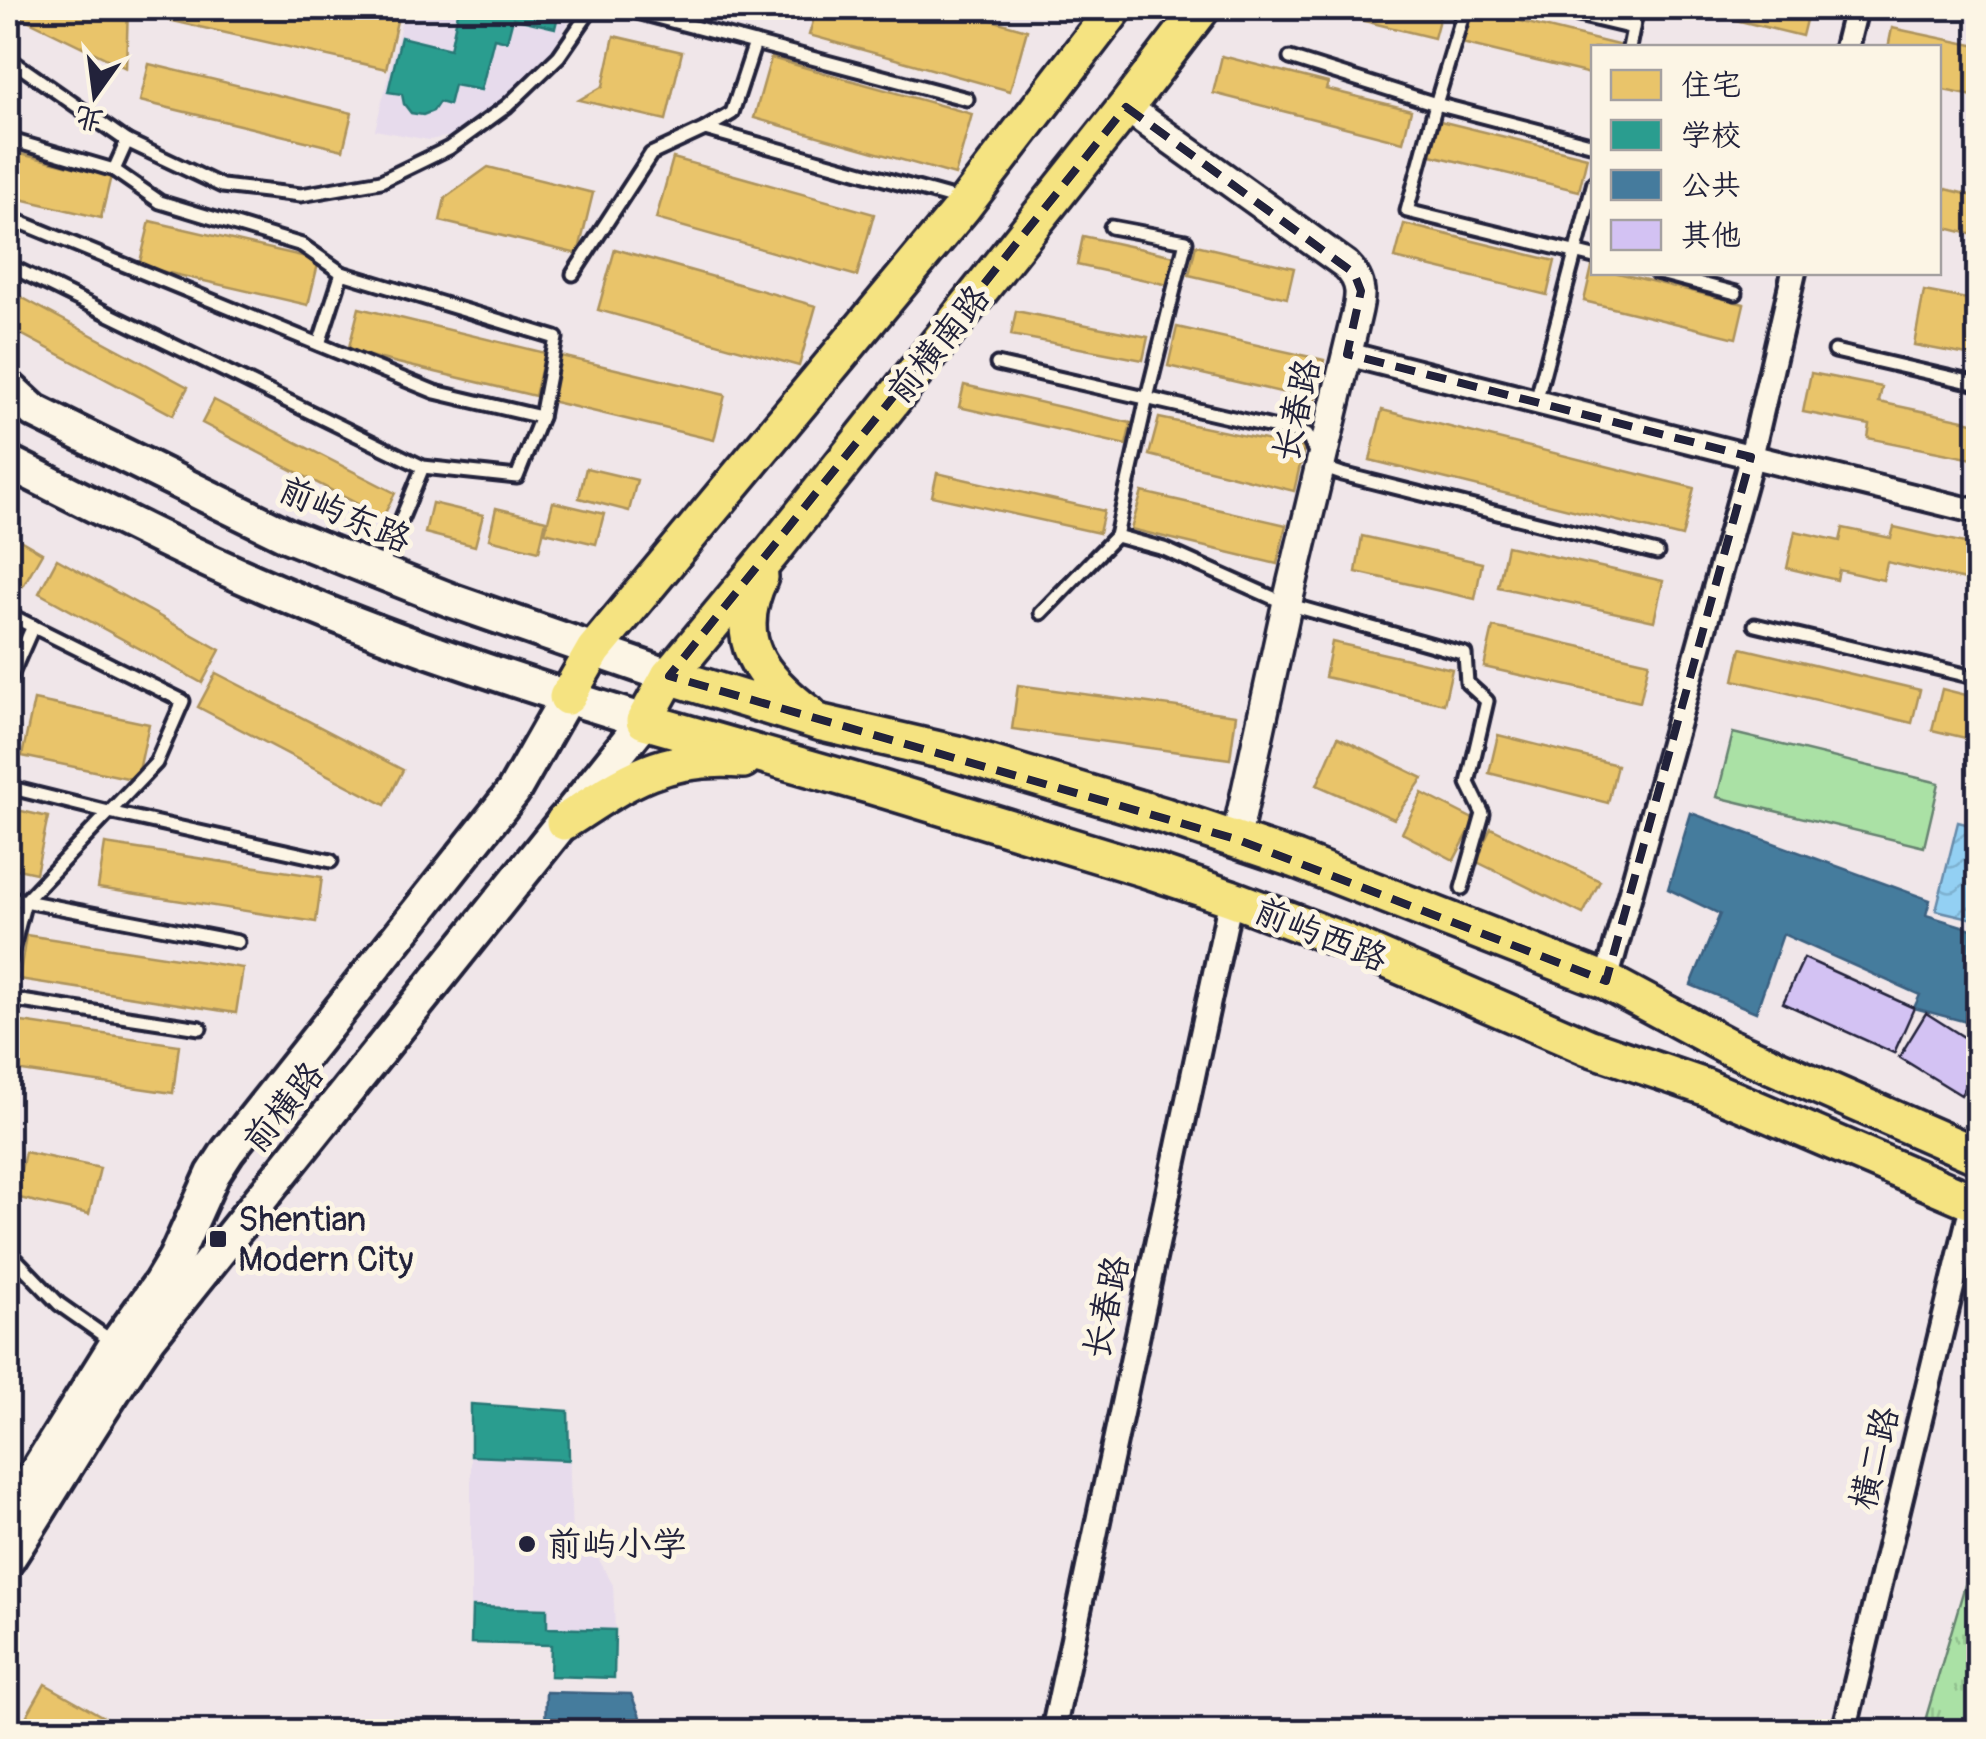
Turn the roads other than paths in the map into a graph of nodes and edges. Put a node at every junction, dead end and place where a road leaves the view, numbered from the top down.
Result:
1 (592, 8) edge
2 (626, 8) edge
3 (1114, 8) edge
4 (1202, 8) edge
5 (1465, 8) edge
6 (1549, 8) edge
7 (1637, 8) edge
8 (1856, 8) edge
9 (1633, 28) junction
10 (755, 42) junction
11 (1630, 45) edge
12 (1847, 45) edge
13 (8, 58) edge
14 (1290, 58) dead end
15 (967, 98) dead end
16 (1436, 104) junction
17 (1126, 108) junction
18 (706, 129) junction
19 (8, 139) edge
20 (126, 141) junction
21 (1591, 144) edge
22 (114, 170) junction
23 (1591, 193) edge
24 (962, 208) junction
25 (8, 218) edge
26 (1111, 227) dead end
27 (1575, 252) junction
28 (1591, 256) edge
29 (8, 266) edge
30 (342, 273) junction
31 (573, 274) dead end
32 (1667, 275) edge
33 (1793, 275) edge
34 (1736, 293) dead end
35 (319, 344) junction
36 (1835, 352) dead end
37 (1347, 354) junction
38 (997, 364) dead end
39 (1978, 384) edge
40 (8, 387) edge
41 (1147, 398) junction
42 (1536, 402) junction
43 (541, 417) junction
44 (1751, 457) junction
45 (8, 462) edge
46 (423, 466) junction
47 (1322, 467) junction
48 (1978, 512) edge
49 (1116, 536) junction
50 (772, 552) junction
51 (1657, 552) dead end
52 (379, 572) junction
53 (1287, 604) junction
54 (1041, 613) dead end
55 (8, 614) edge
56 (1754, 625) dead end
57 (33, 626) junction
58 (594, 650) junction
59 (669, 676) junction
60 (1978, 678) edge
61 (8, 683) edge
62 (567, 697) junction
63 (644, 721) junction
64 (822, 723) junction
65 (872, 786) junction
66 (8, 787) edge
67 (109, 812) junction
68 (564, 822) junction
69 (1236, 839) junction
70 (331, 860) dead end
71 (1462, 888) dead end
72 (8, 897) edge
73 (1232, 898) junction
74 (25, 900) junction
75 (238, 942) dead end
76 (8, 966) edge
77 (1606, 982) junction
78 (8, 1000) edge
79 (200, 1028) dead end
80 (1978, 1156) edge
81 (1976, 1203) edge
82 (8, 1251) edge
83 (116, 1344) junction
84 (8, 1517) edge
85 (8, 1559) edge
86 (1053, 1732) edge
87 (1844, 1732) edge

1 - 20 lane
2 - 10 lane
3 - 24 main road, 前横南路
4 - 17 main road, 前横南路
5 - 16 lane
6 - 9 lane
7 - 9 lane
8 - 12 street
9 - 11 lane
10 - 15 lane
10 - 18 lane
13 - 20 lane
14 - 16 lane
16 - 21 lane
16 - 27 lane
17 - 37 street, 长春路
17 - 50 main road, 前横南路
18 - 24 lane
18 - 31 lane
19 - 22 lane
20 - 22 lane
22 - 30 lane
23 - 27 lane
24 - 58 main road, 前横南路
25 - 35 lane
26 - 41 lane
27 - 28 lane
27 - 42 lane
29 - 46 lane
30 - 35 lane
30 - 43 lane
32 - 34 lane
33 - 44 street
35 - 43 lane
36 - 39 lane
37 - 42 street
37 - 47 street, 长春路
38 - 41 lane
40 - 52 main road, 前屿东路
41 - 47 lane
41 - 49 lane
42 - 44 street
43 - 46 lane
44 - 48 street
44 - 77 street
45 - 62 main road
46 - 52 lane
47 - 51 lane
47 - 53 street, 长春路
49 - 53 lane
49 - 54 lane
50 - 59 main road, 前横南路
50 - 64 main road
52 - 58 main road, 前屿东路
53 - 69 street, 长春路
53 - 71 lane
55 - 57 lane
56 - 60 lane
57 - 61 lane
57 - 67 lane
58 - 59 main road, 前屿东路
58 - 62 main road, 前横南路
59 - 63 main road, 前横南路
59 - 64 main road, 前屿西路
62 - 63 main road
62 - 83 main road, 前横路
63 - 65 main road, 前屿西路
63 - 68 main road, 前横路
64 - 69 main road, 前屿西路
65 - 68 main road
65 - 73 main road, 前屿西路
66 - 67 lane
67 - 70 lane
67 - 74 lane
68 - 85 main road, 前横路
69 - 77 main road, 前屿西路
72 - 74 lane
73 - 81 main road, 前屿西路
73 - 86 street, 长春路
74 - 75 lane
74 - 76 lane
77 - 80 main road, 前屿西路
78 - 79 lane
81 - 87 street, 横二路
82 - 83 lane
83 - 84 main road, 前横路

